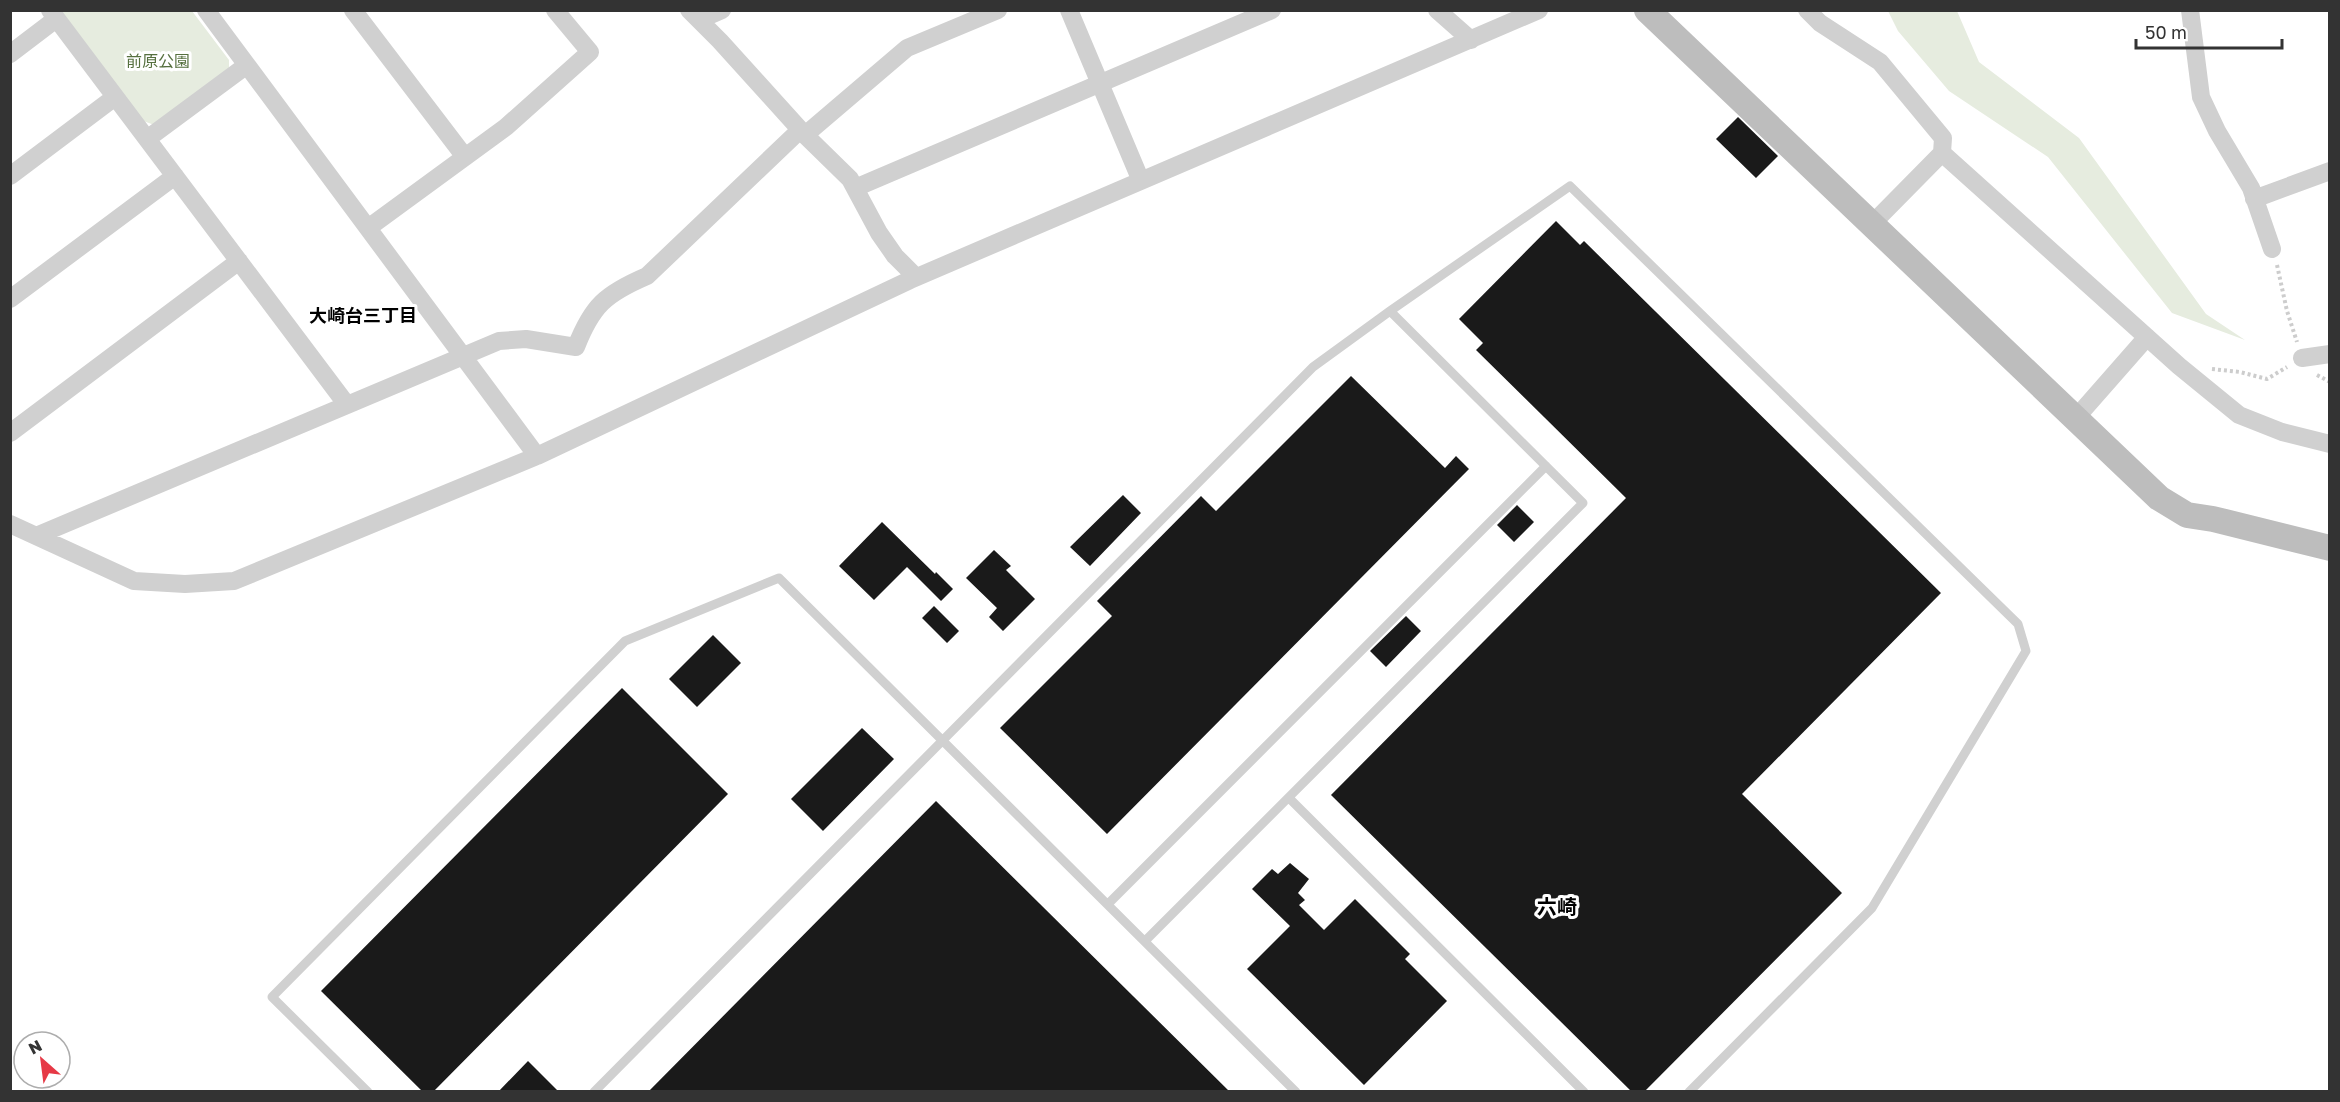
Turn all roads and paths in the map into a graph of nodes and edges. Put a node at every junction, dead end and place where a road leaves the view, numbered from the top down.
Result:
1 (206, 10) edge
2 (353, 10) edge
3 (555, 10) edge
4 (722, 10) edge
5 (998, 10) edge
6 (1069, 10) edge
7 (1272, 10) edge
8 (1437, 10) edge
9 (1539, 10) edge
10 (1647, 10) edge
11 (2190, 10) edge
12 (1820, 14) edge
13 (53, 15) edge
14 (694, 15) edge
15 (1471, 40) junction
16 (10, 54) edge
17 (246, 65) junction
18 (1100, 84) junction
19 (115, 97) junction
20 (802, 133) junction
21 (147, 139) junction
22 (1942, 153) junction
23 (465, 157) junction
24 (2330, 171) edge
25 (10, 176) edge
26 (175, 176) junction
27 (1141, 181) junction
28 (855, 188) junction
29 (2254, 199) junction
30 (1871, 225) junction
31 (368, 228) junction
32 (2272, 249) joint
33 (239, 261) junction
34 (916, 277) junction
35 (10, 299) edge
36 (1389, 310) junction
37 (2147, 337) junction
38 (2330, 354) edge
39 (463, 356) junction
40 (2302, 358) junction
41 (2179, 366) junction
42 (2330, 382) edge
43 (347, 405) junction
44 (2075, 419) junction
45 (10, 434) edge
46 (2330, 444) edge
47 (537, 456) junction
48 (1546, 466) junction
49 (10, 524) edge
50 (36, 536) junction
51 (2330, 548) edge
52 (942, 740) junction
53 (1289, 798) junction
54 (1108, 904) junction
55 (1145, 941) junction
56 (368, 1092) edge
57 (594, 1092) edge
58 (1296, 1092) edge
59 (1584, 1092) edge
60 (1689, 1092) edge

1 - 17 street
2 - 23 street
3 - 23 street
4 - 14 street
5 - 20 street
6 - 18 street
7 - 18 street
8 - 15 street
9 - 15 street
10 - 30 street
11 - 29 street
12 - 22 street
13 - 16 street
13 - 19 street
14 - 20 street
15 - 27 street
17 - 21 street
17 - 31 street
18 - 27 street
18 - 28 street
19 - 21 street
19 - 25 street
20 - 28 street
20 - 39 street
21 - 26 street
22 - 30 street
22 - 37 street
23 - 31 street
24 - 29 street
26 - 33 street
26 - 35 street
27 - 34 street
28 - 34 street
29 - 32 street
30 - 44 street
31 - 39 street
32 - 40 path
33 - 43 street
33 - 45 street
34 - 47 street
36 - 48 lane
36 - 52 lane
36 - 60 lane
37 - 41 street
37 - 44 street
38 - 40 street
39 - 43 street
39 - 47 street
40 - 41 path
40 - 42 path
41 - 46 street
43 - 50 street
44 - 51 street
47 - 50 street
48 - 53 lane
48 - 54 lane
49 - 50 street
52 - 54 lane
52 - 56 lane
52 - 57 lane
53 - 55 lane
53 - 59 lane
54 - 55 lane
55 - 58 lane

